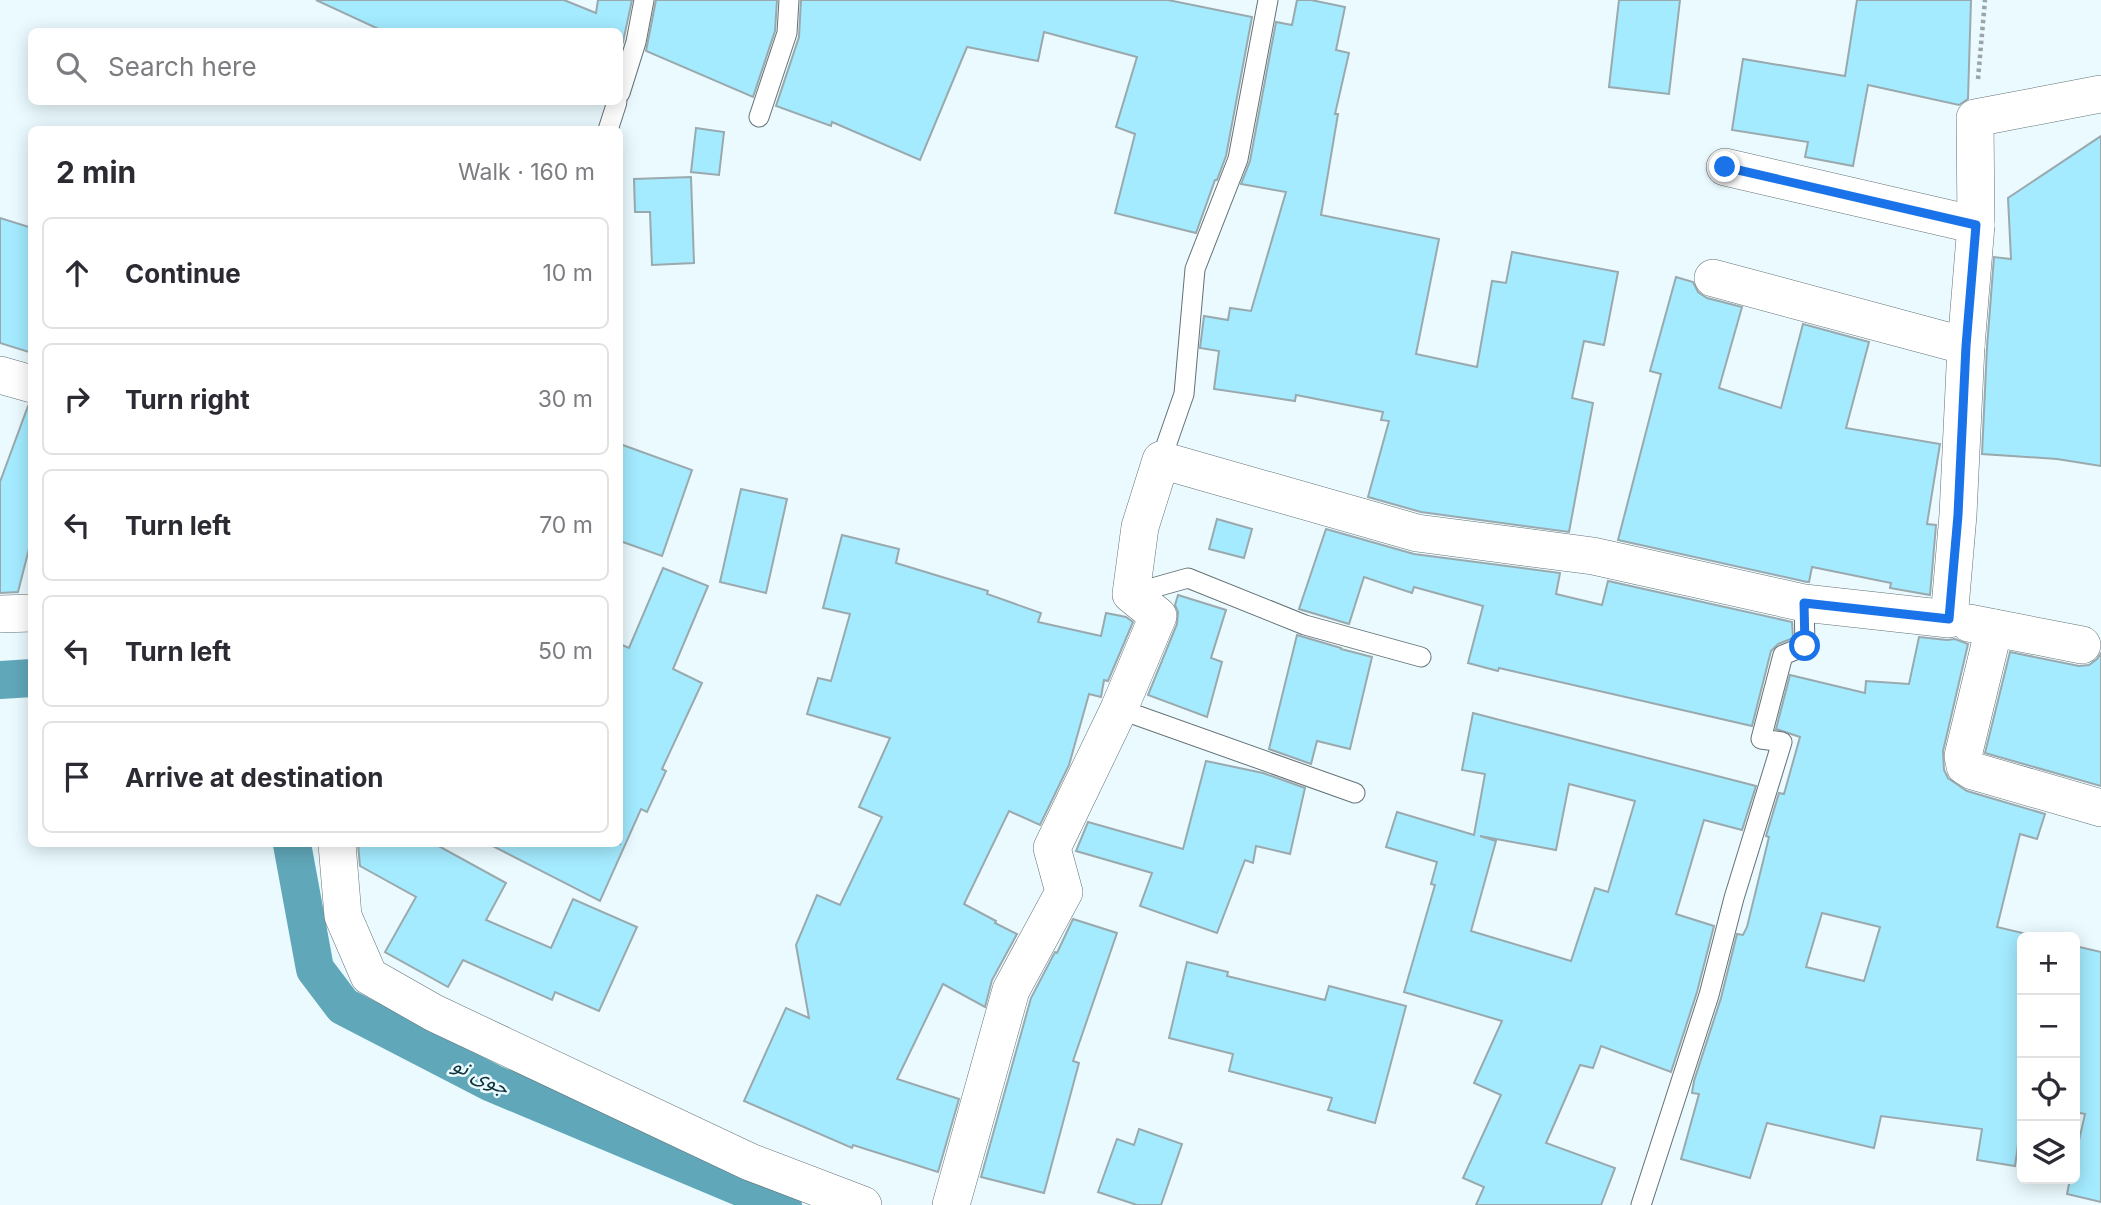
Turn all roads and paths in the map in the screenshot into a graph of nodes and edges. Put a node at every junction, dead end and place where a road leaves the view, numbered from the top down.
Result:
1 (644, 0) edge
2 (789, 0) edge
3 (1268, 0) edge
4 (1985, 0) edge
5 (623, 83) edge
6 (2101, 94) edge
7 (616, 105) edge
8 (759, 117) dead end
9 (1975, 118) junction
10 (609, 126) edge
11 (1725, 167) dead end
12 (1976, 225) junction
13 (1713, 278) dead end
14 (1966, 346) junction
15 (0, 375) edge
16 (28, 383) edge
17 (1161, 460) junction
18 (1131, 594) junction
19 (1804, 603) junction
20 (28, 613) edge
21 (0, 614) edge
22 (1949, 619) junction
23 (1994, 628) junction
24 (2082, 645) dead end
25 (1421, 657) dead end
26 (1118, 709) junction
27 (1355, 793) dead end
28 (2101, 808) edge
29 (337, 847) edge
30 (863, 1205) edge
31 (951, 1205) edge
32 (1640, 1205) edge

1 - 5 lane
2 - 8 lane
3 - 17 lane
4 - 9 path
6 - 9 street
7 - 10 lane
9 - 12 street
11 - 12 street
12 - 14 street
13 - 14 street
14 - 22 street
15 - 16 street
17 - 18 street
17 - 19 street
18 - 25 lane
18 - 26 street
19 - 22 street
19 - 32 lane
20 - 21 street
22 - 23 street
23 - 24 street
23 - 28 street
26 - 27 lane
26 - 31 street
29 - 30 street

